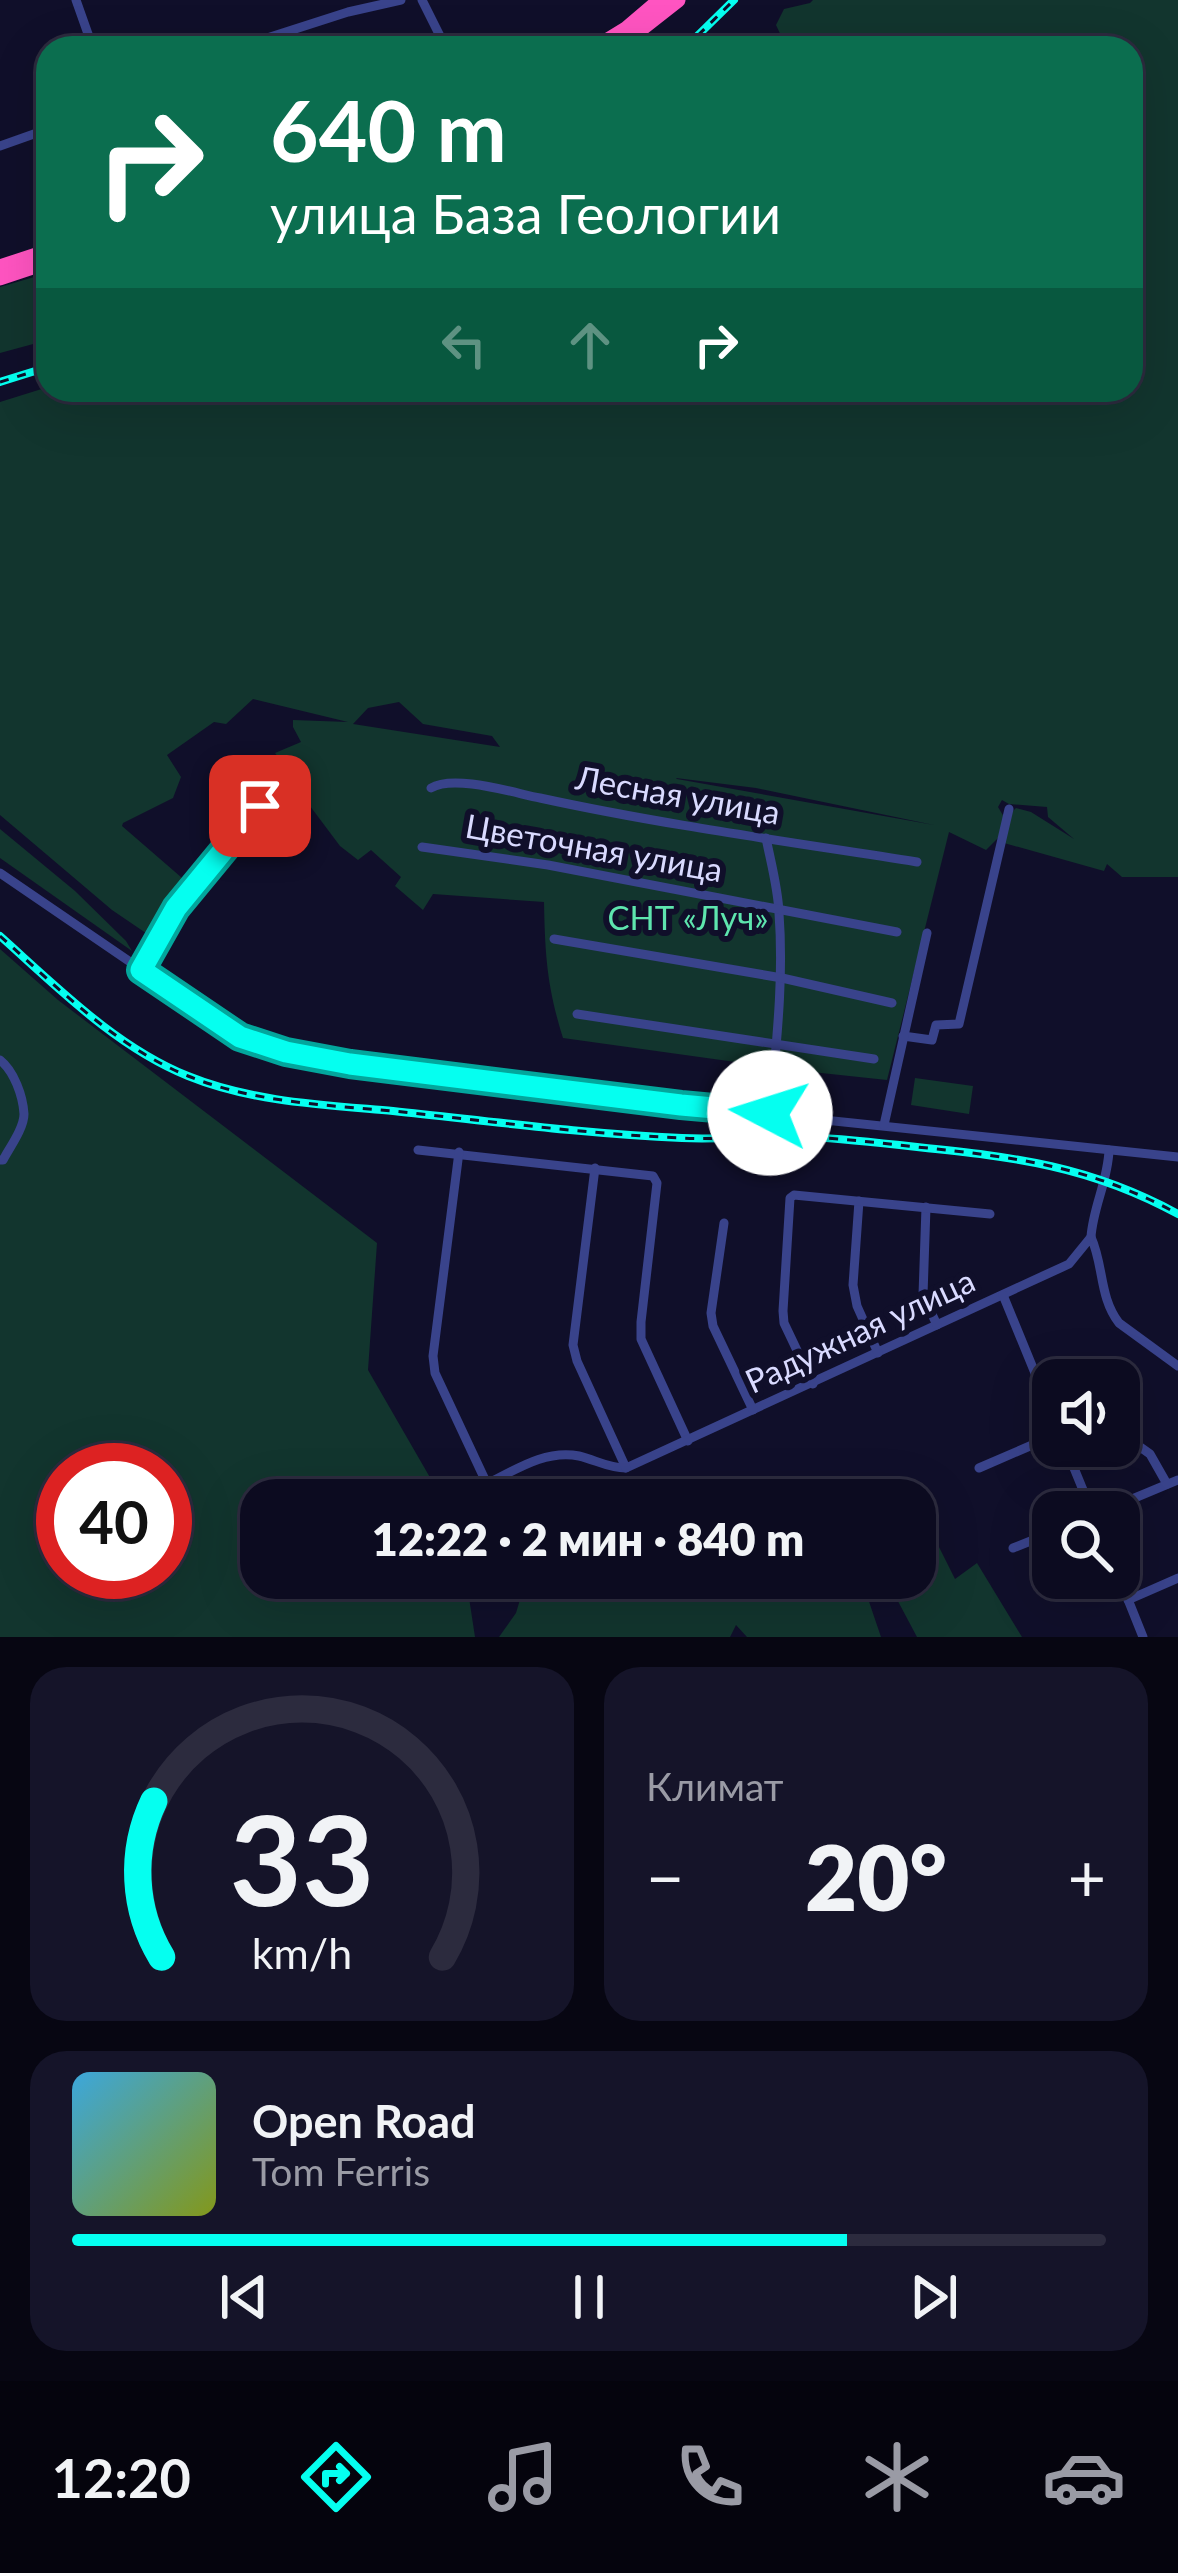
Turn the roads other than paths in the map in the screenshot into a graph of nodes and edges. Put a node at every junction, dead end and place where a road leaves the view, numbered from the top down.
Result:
1 (76, 0) edge
2 (401, 0) edge
3 (422, 0) edge
4 (660, 0) edge
5 (678, 0) edge
6 (89, 36) edge
7 (273, 36) edge
8 (440, 36) edge
9 (614, 36) edge
10 (631, 36) edge
11 (36, 133) edge
12 (0, 146) edge
13 (36, 255) edge
14 (36, 266) edge
15 (0, 267) edge
16 (0, 278) edge
17 (431, 788) dead end
18 (260, 806) dead end
19 (1009, 809) dead end
20 (766, 838) junction
21 (422, 847) dead end
22 (917, 862) dead end
23 (0, 873) edge
24 (779, 908) junction
25 (897, 932) dead end
26 (927, 933) dead end
27 (554, 939) dead end
28 (141, 970) junction
29 (782, 978) junction
30 (892, 1003) dead end
31 (577, 1014) dead end
32 (903, 1036) junction
33 (775, 1044) junction
34 (874, 1058) dead end
35 (0, 1060) edge
36 (770, 1113) junction
37 (884, 1125) junction
38 (418, 1150) dead end
39 (1109, 1150) junction
40 (459, 1152) junction
41 (1178, 1157) edge
42 (0, 1160) edge
43 (595, 1168) junction
44 (859, 1201) junction
45 (926, 1207) junction
46 (990, 1214) dead end
47 (724, 1223) dead end
48 (1091, 1237) junction
49 (1003, 1295) junction
50 (937, 1325) junction
51 (878, 1353) junction
52 (1032, 1366) edge
53 (1178, 1366) edge
54 (813, 1384) junction
55 (753, 1410) junction
56 (688, 1441) junction
57 (1032, 1445) edge
58 (1140, 1447) edge
59 (626, 1468) junction
60 (979, 1468) dead end
61 (1173, 1482) edge
62 (1140, 1495) edge
63 (1032, 1540) edge
64 (1013, 1548) dead end
65 (1178, 1578) edge
66 (1128, 1600) joint
67 (1143, 1637) edge

1 - 6 street
2 - 7 street
3 - 8 street
4 - 9 highway
5 - 10 highway
11 - 12 street
13 - 15 highway
14 - 16 highway
17 - 20 street, Лесная улица
18 - 28 street
19 - 32 street
20 - 22 street, Лесная улица
20 - 24 street
21 - 24 street, Цветочная улица
23 - 28 street
24 - 25 street, Цветочная улица
24 - 29 street
26 - 32 street
27 - 29 street
28 - 36 street
29 - 30 street
29 - 33 street
31 - 33 street
32 - 37 street
33 - 34 street
33 - 36 street
35 - 42 street
36 - 37 street
37 - 39 street
38 - 40 street
39 - 41 street
39 - 48 street
40 - 43 street
40 - 59 street
43 - 56 street
43 - 59 street
44 - 45 street
44 - 51 street
44 - 54 street
45 - 46 street
45 - 50 street
47 - 55 street
48 - 49 street, Радужная улица
48 - 53 street
49 - 50 street, Радужная улица
49 - 52 street
50 - 51 street, Радужная улица
51 - 54 street, Радужная улица
54 - 55 street, Радужная улица
55 - 56 street, Радужная улица
56 - 59 street, Радужная улица
57 - 60 street
58 - 61 street
61 - 62 street
63 - 64 street
65 - 66 street
66 - 67 street

